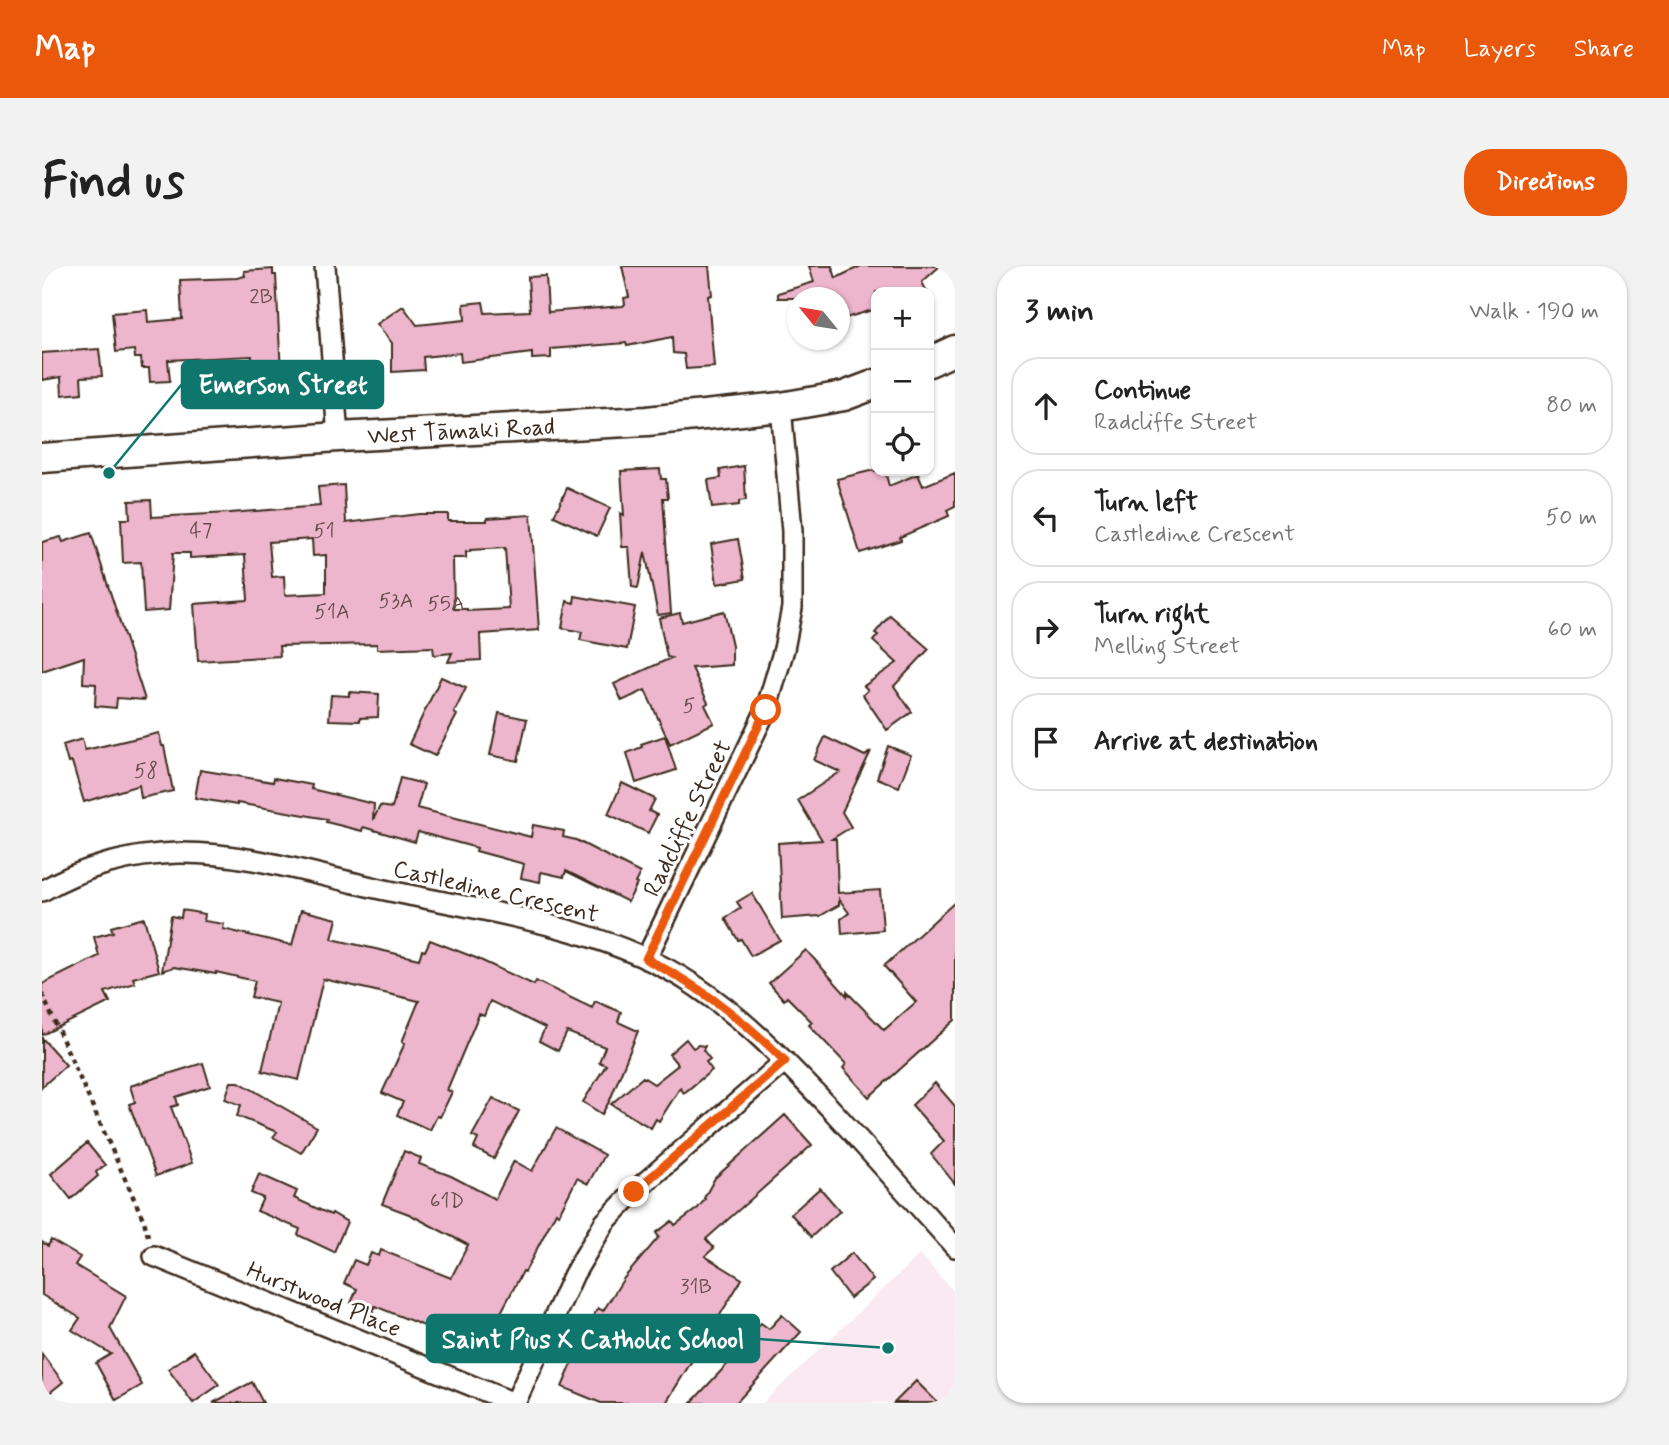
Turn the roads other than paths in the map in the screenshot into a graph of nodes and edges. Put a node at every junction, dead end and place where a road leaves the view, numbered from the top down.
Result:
1 (325, 266) edge
2 (955, 350) edge
3 (934, 360) edge
4 (871, 386) edge
5 (781, 407) junction
6 (338, 437) junction
7 (42, 458) edge
8 (42, 891) edge
9 (646, 959) junction
10 (785, 1061) junction
11 (955, 1247) edge
12 (154, 1256) dead end
13 (514, 1403) edge

1 - 6 street
2 - 3 main road
4 - 5 main road, West Tāmaki Road
5 - 6 main road, West Tāmaki Road
5 - 9 street, Radcliffe Street
6 - 7 main road, West Tāmaki Road
8 - 9 street, Castledine Crescent
9 - 10 street, Castledine Crescent
10 - 11 street, Castledine Crescent
10 - 13 street
12 - 13 street, Hurstwood Place

